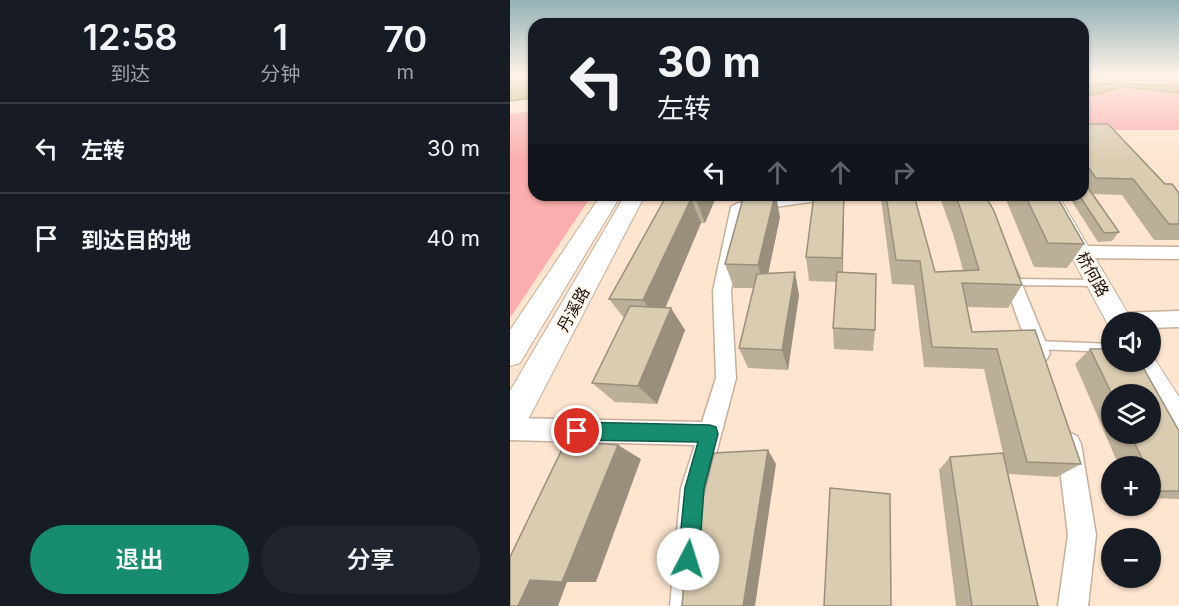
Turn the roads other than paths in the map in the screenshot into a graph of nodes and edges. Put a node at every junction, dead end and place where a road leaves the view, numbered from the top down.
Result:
1 (607, 201) edge
2 (632, 201) edge
3 (784, 201) edge
4 (1051, 201) edge
5 (1000, 249) edge
6 (1080, 252) junction
7 (1179, 253) edge
8 (1012, 282) junction
9 (1098, 283) junction
10 (1114, 312) edge
11 (1179, 320) edge
12 (1161, 321) edge
13 (1037, 345) junction
14 (1101, 348) edge
15 (510, 354) edge
16 (1148, 372) edge
17 (1049, 377) edge
18 (1065, 419) edge
19 (510, 422) edge
20 (1179, 426) edge
21 (510, 429) edge
22 (710, 434) junction
23 (685, 606) edge
24 (1073, 606) edge

1 - 15 main road, 丹溪路
2 - 19 main road, 丹溪路
3 - 22 street
4 - 6 main road, 桥何路
5 - 8 street
6 - 7 street
6 - 9 main road, 桥何路
8 - 9 lane
8 - 13 street
9 - 10 main road, 桥何路
11 - 12 street
13 - 14 lane
13 - 17 street
16 - 20 main road
18 - 24 street
21 - 22 street
22 - 23 street

